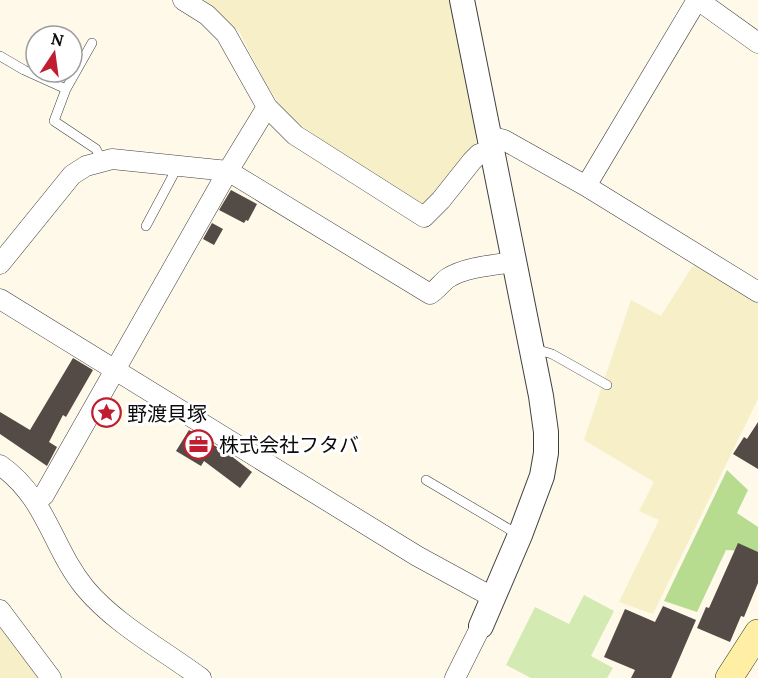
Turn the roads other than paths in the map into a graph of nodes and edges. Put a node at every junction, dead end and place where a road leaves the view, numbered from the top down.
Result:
1 (183, 0) edge
2 (462, 0) edge
3 (697, 0) edge
4 (758, 43) edge
5 (92, 44) dead end
6 (0, 56) edge
7 (66, 89) junction
8 (267, 107) junction
9 (491, 144) junction
10 (102, 161) junction
11 (177, 166) junction
12 (228, 171) junction
13 (586, 186) junction
14 (146, 226) dead end
15 (514, 262) junction
16 (0, 264) edge
17 (758, 292) edge
18 (0, 299) edge
19 (532, 353) junction
20 (116, 369) junction
21 (608, 386) dead end
22 (0, 465) edge
23 (426, 480) dead end
24 (36, 502) junction
25 (520, 536) junction
26 (494, 598) junction
27 (0, 610) edge
28 (481, 626) joint
29 (758, 633) edge
30 (51, 678) edge
31 (201, 678) edge
32 (455, 678) edge
33 (729, 678) edge

1 - 8 street
2 - 9 street
3 - 4 street
3 - 13 street
5 - 7 lane
6 - 7 lane
7 - 10 lane
8 - 9 street
8 - 12 street
9 - 13 street
9 - 15 street
10 - 11 street
10 - 16 street
11 - 12 street
11 - 14 lane
12 - 15 street
12 - 20 street
13 - 17 street
15 - 19 street
18 - 20 street
19 - 21 lane
19 - 25 street
20 - 24 street
20 - 26 street
22 - 24 street
23 - 25 lane
24 - 31 street
25 - 26 street
26 - 28 street
27 - 30 street
28 - 32 street
29 - 33 main road

